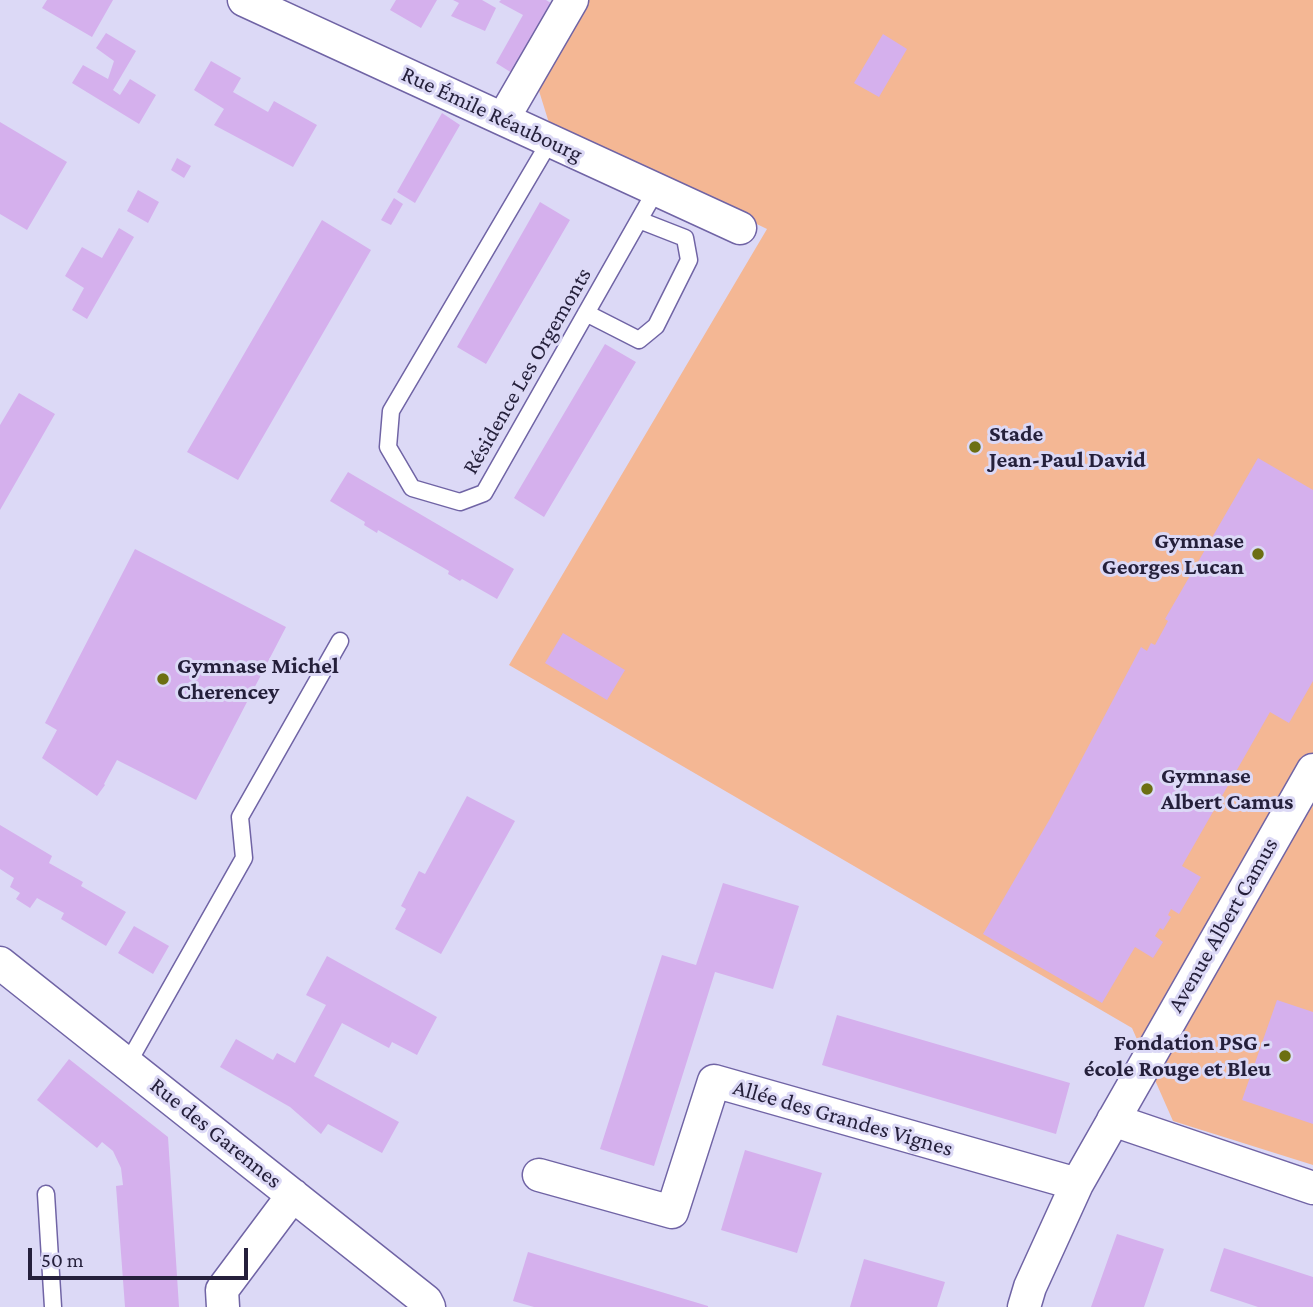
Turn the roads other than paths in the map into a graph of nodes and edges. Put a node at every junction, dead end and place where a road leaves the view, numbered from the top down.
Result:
1 (244, 0) edge
2 (572, 0) edge
3 (503, 120) junction
4 (550, 141) junction
5 (656, 190) junction
6 (639, 220) junction
7 (740, 228) dead end
8 (586, 313) junction
9 (340, 642) dead end
10 (1313, 770) edge
11 (0, 963) edge
12 (128, 1063) junction
13 (1113, 1120) junction
14 (539, 1175) dead end
15 (1077, 1184) junction
16 (1313, 1188) edge
17 (46, 1194) dead end
18 (293, 1195) junction
19 (53, 1307) edge
20 (223, 1307) edge
21 (429, 1307) edge
22 (1024, 1307) edge

1 - 3 street, Rue Émile Réaubourg
2 - 3 street
3 - 4 street, Rue Émile Réaubourg
4 - 5 street, Rue Émile Réaubourg
4 - 8 lane, Résidence Les Orgemonts
5 - 6 lane, Résidence Les Orgemonts
5 - 7 street, Rue Émile Réaubourg
6 - 8 lane, Résidence Les Orgemonts
6 - 8 lane
9 - 12 lane
10 - 13 street, Avenue Albert Camus
11 - 12 street, Rue des Garennes
12 - 18 street, Rue des Garennes
13 - 15 street, Avenue Albert Camus
13 - 16 street
14 - 15 street, Allée des Grandes Vignes
15 - 22 street, Avenue Albert Camus
17 - 19 lane
18 - 20 street
18 - 21 street, Rue des Garennes

